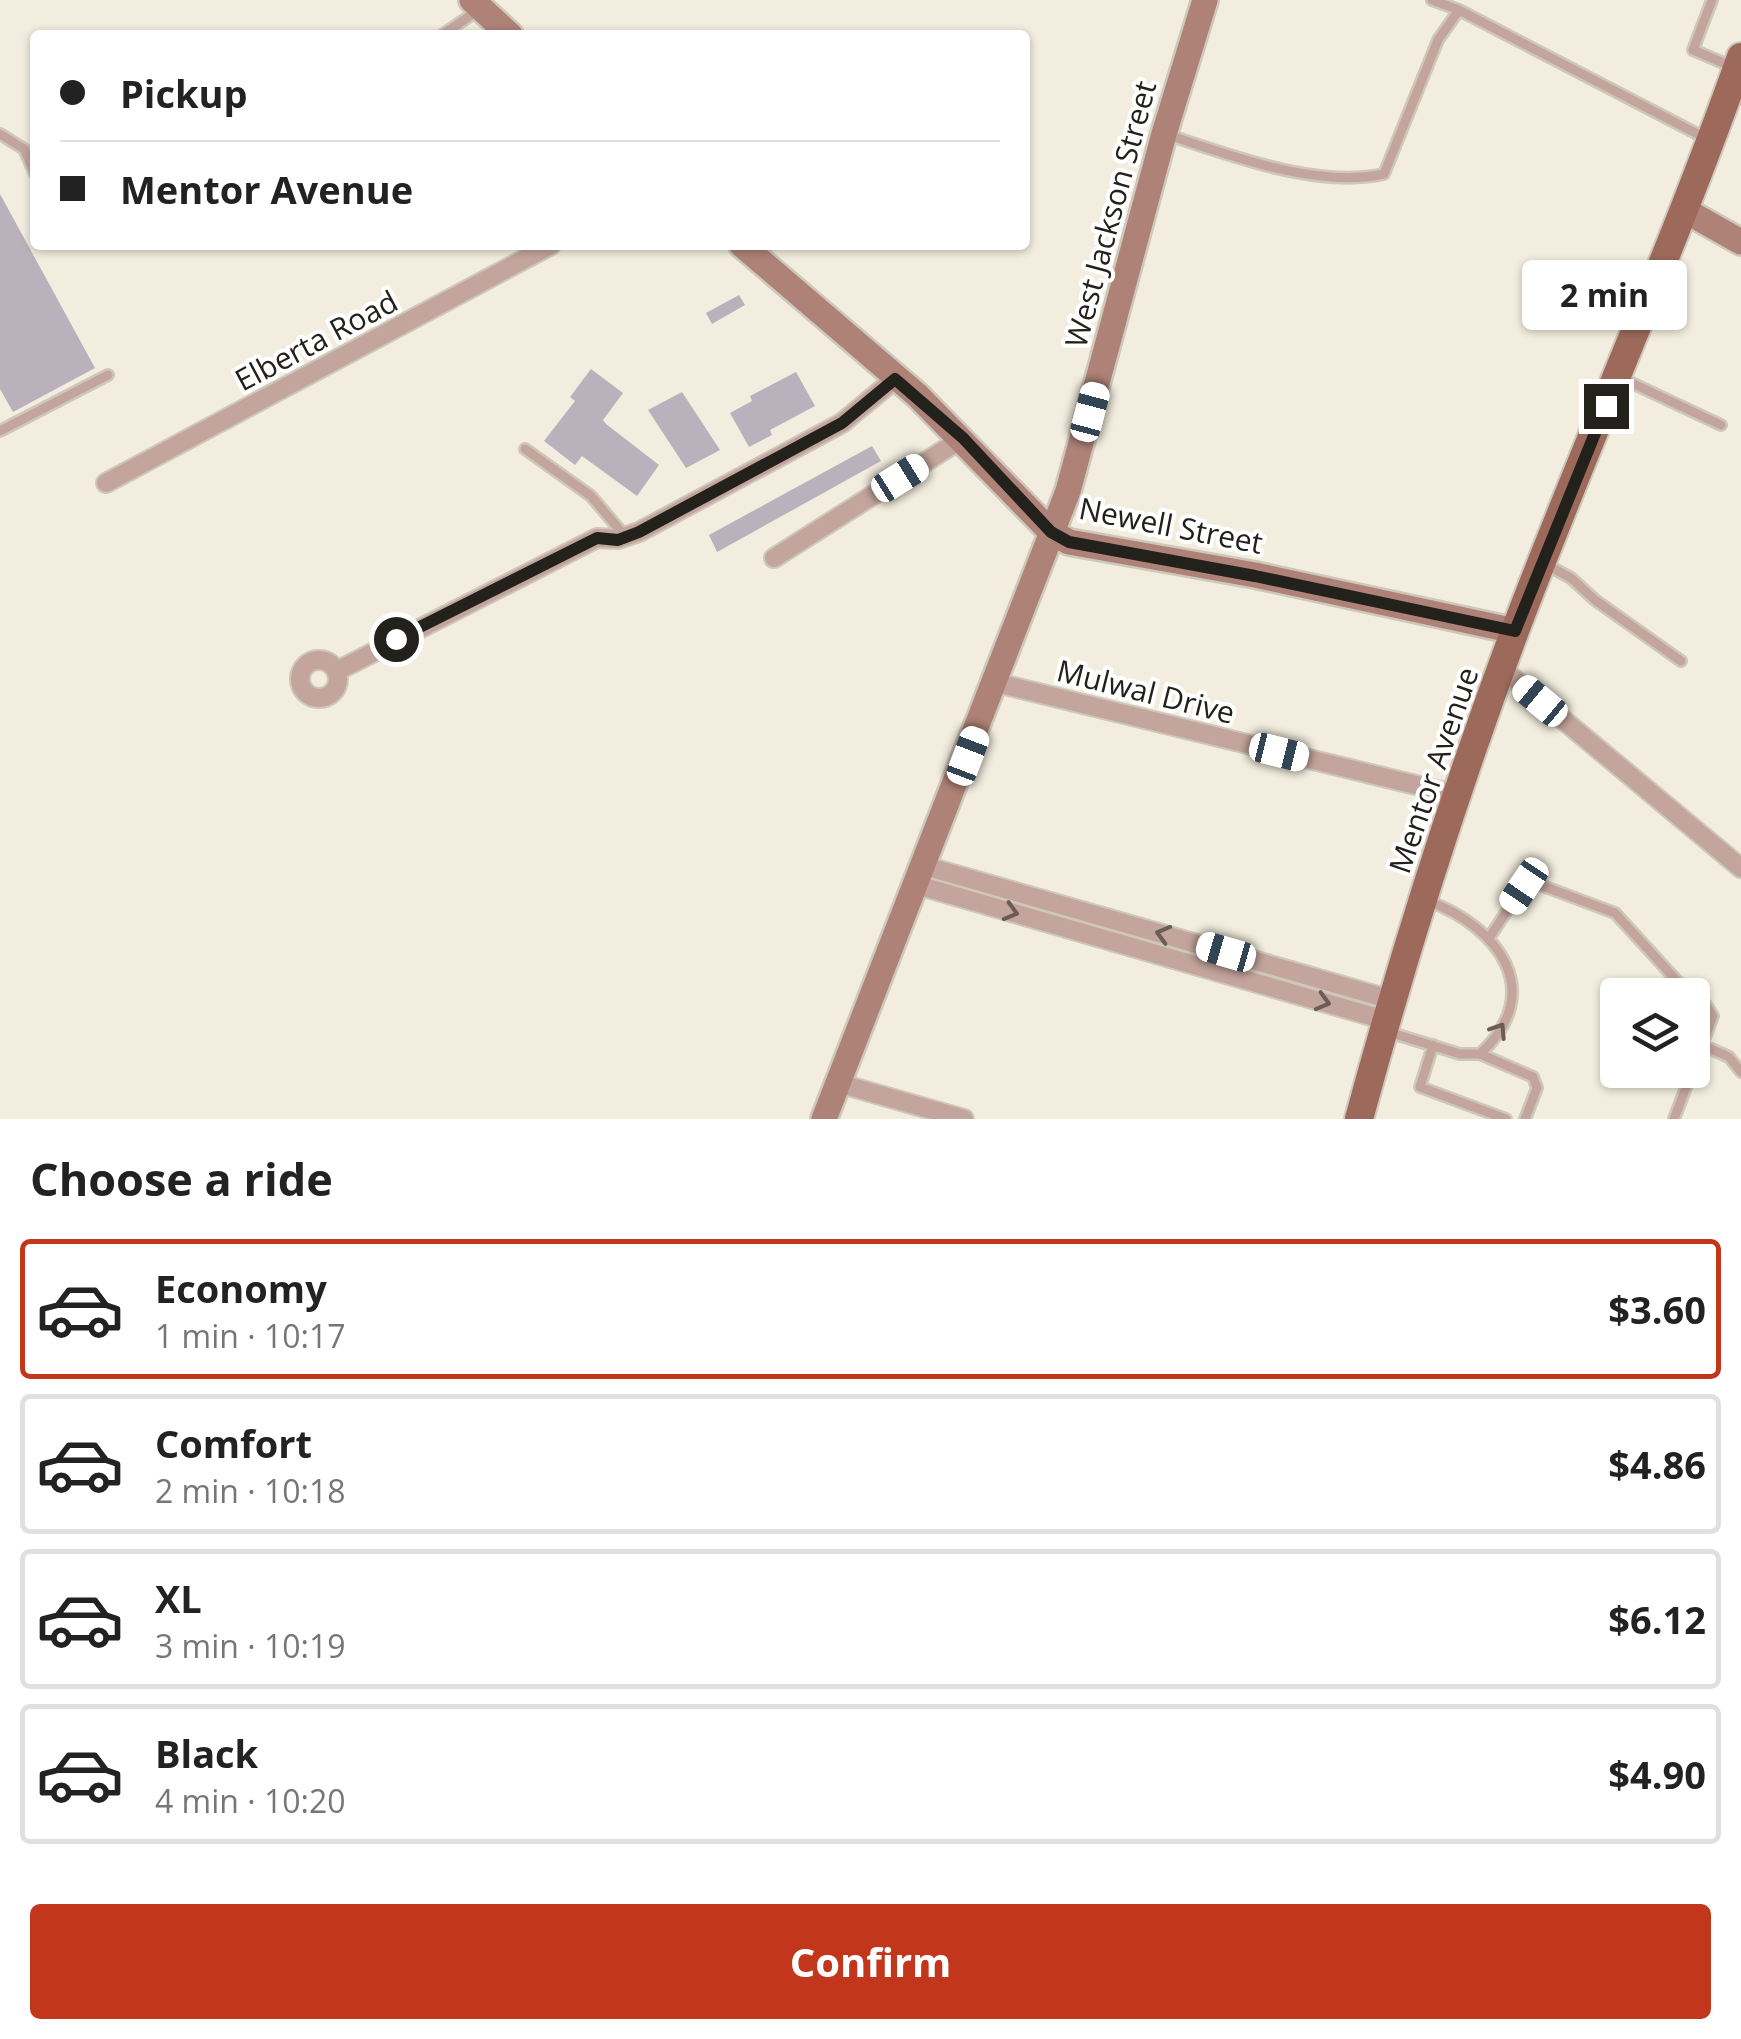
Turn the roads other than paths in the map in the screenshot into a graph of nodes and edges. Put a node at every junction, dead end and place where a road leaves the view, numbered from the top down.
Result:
1 (1205, 0) edge
2 (1432, 0) edge
3 (1712, 0) edge
4 (477, 4) edge
5 (1459, 10) junction
6 (448, 30) edge
7 (505, 30) edge
8 (1739, 63) edge
9 (0, 134) edge
10 (1164, 134) junction
11 (1711, 142) junction
12 (30, 163) edge
13 (1686, 211) junction
14 (1741, 242) edge
15 (542, 250) edge
16 (748, 250) edge
17 (108, 375) dead end
18 (1618, 377) junction
19 (895, 379) junction
20 (1721, 425) dead end
21 (0, 431) edge
22 (963, 438) junction
23 (525, 448) dead end
24 (106, 482) dead end
25 (1051, 532) junction
26 (625, 537) junction
27 (774, 558) dead end
28 (1543, 563) junction
29 (1515, 631) junction
30 (1680, 661) dead end
31 (1501, 668) junction
32 (337, 671) dead end
33 (997, 683) junction
34 (1457, 795) junction
35 (1741, 868) edge
36 (921, 876) junction
37 (1424, 900) junction
38 (1490, 938) junction
39 (1674, 978) edge
40 (1387, 1017) junction
41 (1434, 1045) junction
42 (1710, 1049) edge
43 (1480, 1054) junction
44 (1741, 1072) edge
45 (838, 1083) junction
46 (1686, 1088) edge
47 (824, 1119) edge
48 (964, 1119) edge
49 (1359, 1119) edge
50 (1506, 1119) edge
51 (1526, 1119) edge
52 (1674, 1119) edge

1 - 10 street, West Jackson Street
2 - 5 lane
3 - 8 lane
4 - 6 lane
4 - 7 street
5 - 10 lane
5 - 11 lane
8 - 11 main road, Mentor Avenue
9 - 12 lane
10 - 25 street, West Jackson Street
11 - 13 main road, Mentor Avenue
13 - 14 street
13 - 18 main road, Mentor Avenue
15 - 24 street, Elberta Road
16 - 19 street, Newell Street
17 - 21 lane
18 - 20 lane
18 - 28 main road, Mentor Avenue
19 - 22 street, Newell Street
19 - 26 street
22 - 25 street, Newell Street
22 - 27 street
23 - 26 lane
25 - 29 street, Newell Street
25 - 33 street, West Jackson Street
26 - 32 street
28 - 29 main road, Mentor Avenue
28 - 30 lane
29 - 31 main road, Mentor Avenue
31 - 34 main road, Mentor Avenue
31 - 35 street
33 - 34 street, Mulwal Drive
33 - 36 street, West Jackson Street
34 - 37 main road, Mentor Avenue
36 - 40 street
36 - 45 street, West Jackson Street
37 - 38 lane
37 - 40 main road, Mentor Avenue
38 - 39 lane
43 -> 38 lane
40 - 41 lane
40 - 49 main road, Mentor Avenue
41 - 43 lane
41 - 50 lane
42 - 44 lane
43 - 51 lane
45 - 47 street, West Jackson Street
45 - 48 street
46 - 52 lane

